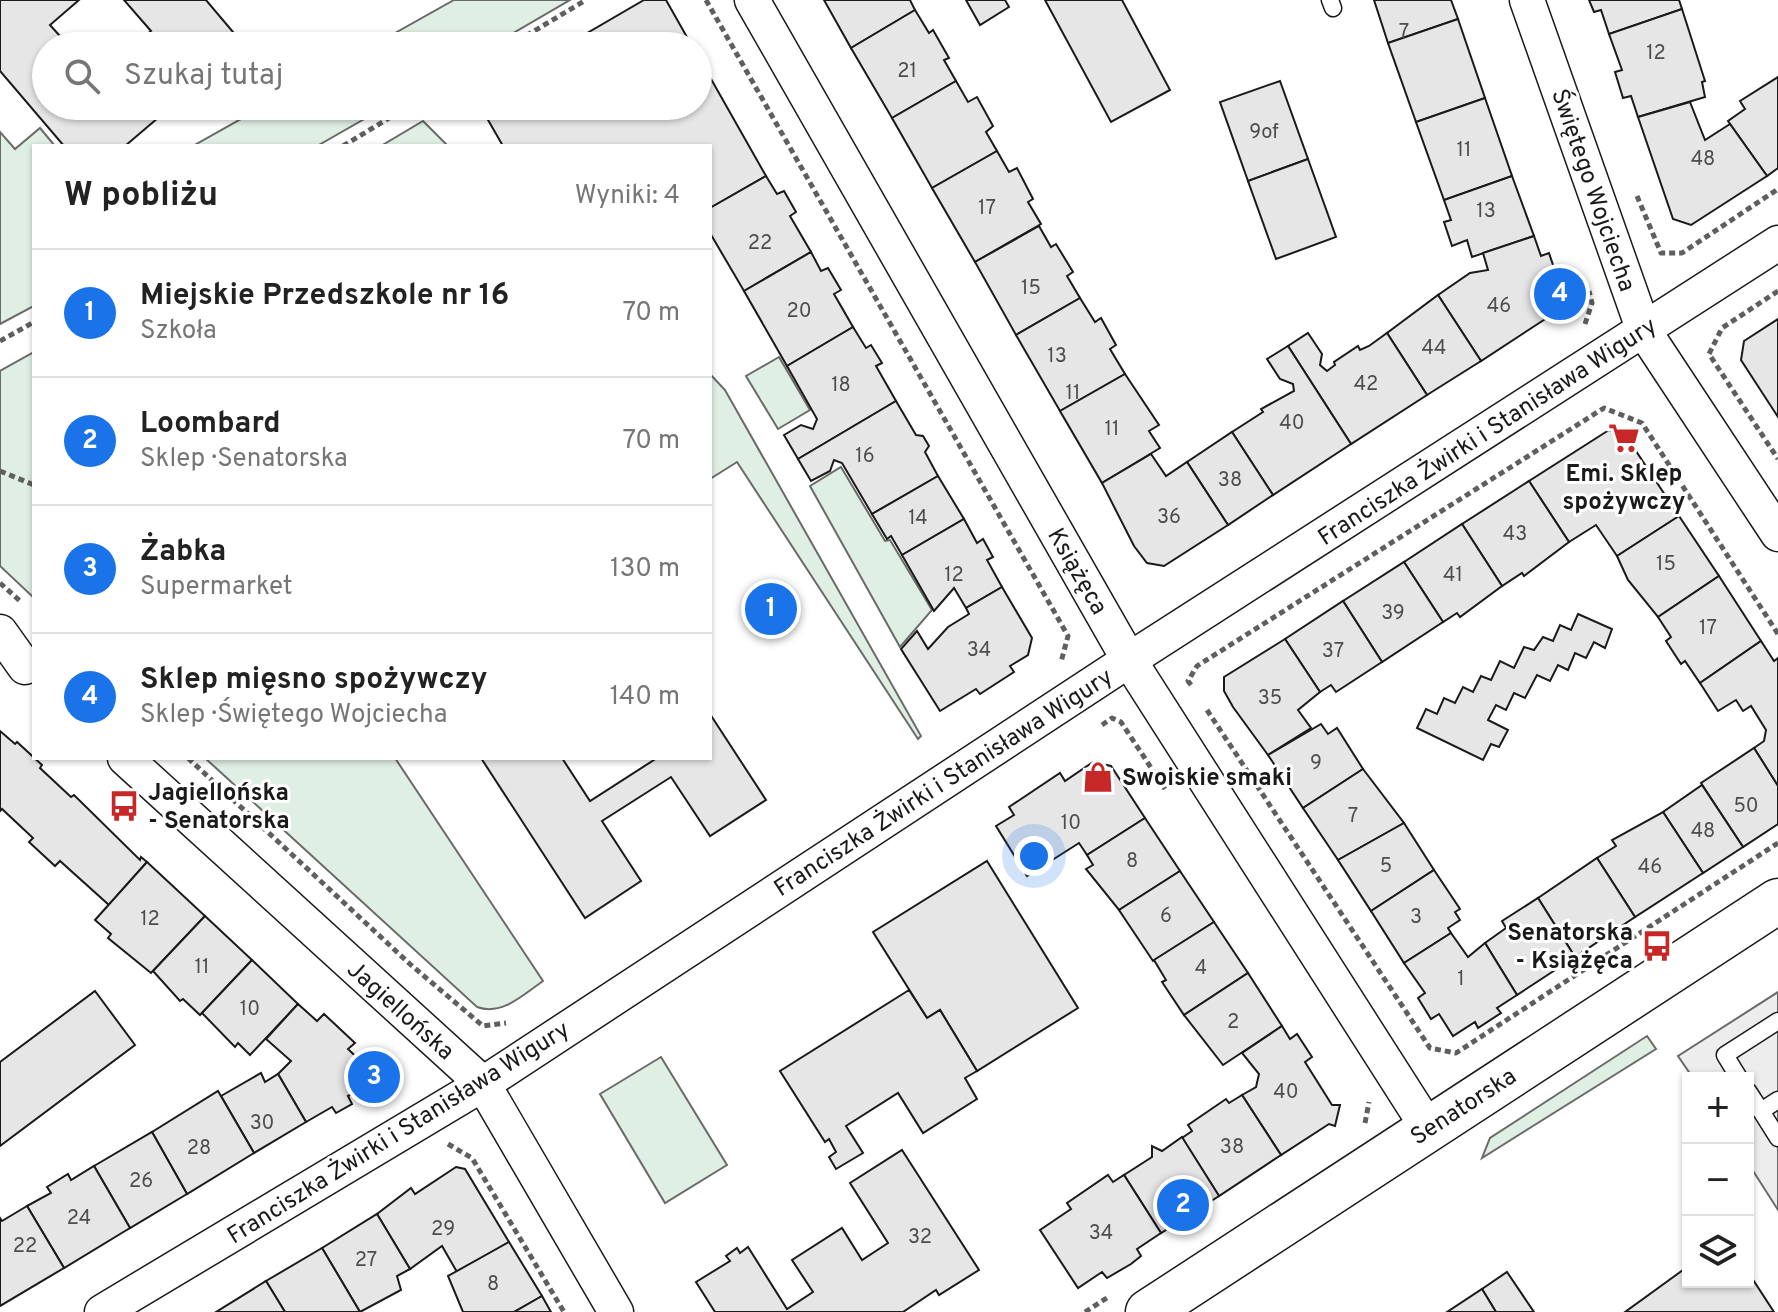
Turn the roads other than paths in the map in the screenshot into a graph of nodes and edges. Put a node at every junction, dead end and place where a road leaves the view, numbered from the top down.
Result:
1 (752, 0) edge
2 (1527, 0) edge
3 (1778, 243) edge
4 (1644, 331) junction
5 (1778, 534) edge
6 (0, 632) edge
7 (1129, 660) junction
8 (20, 664) edge
9 (127, 760) edge
10 (1778, 901) edge
11 (1778, 1021) edge
12 (1735, 1072) edge
13 (483, 1084) junction
14 (1754, 1100) edge
15 (1778, 1100) edge
16 (1761, 1111) junction
17 (1428, 1128) junction
18 (1778, 1138) edge
19 (102, 1312) edge
20 (616, 1312) edge
21 (1148, 1312) edge

1 - 7 street, Książęca
2 - 4 street, Świętego Wojciecha
3 - 4 street, Franciszka Żwirki i Stanisława Wigury
4 - 5 street, Świętego Wojciecha
4 - 7 street, Franciszka Żwirki i Stanisława Wigury
6 - 8 street
7 - 13 street, Franciszka Żwirki i Stanisława Wigury
7 - 17 street, Książęca
9 - 13 street, Jagiellońska
10 - 17 street, Senatorska
11 - 12 lane
13 - 19 street, Franciszka Żwirki i Stanisława Wigury
13 - 20 street, Jagiellońska
14 - 16 lane
15 - 16 lane
16 - 18 lane
17 - 21 street, Senatorska

